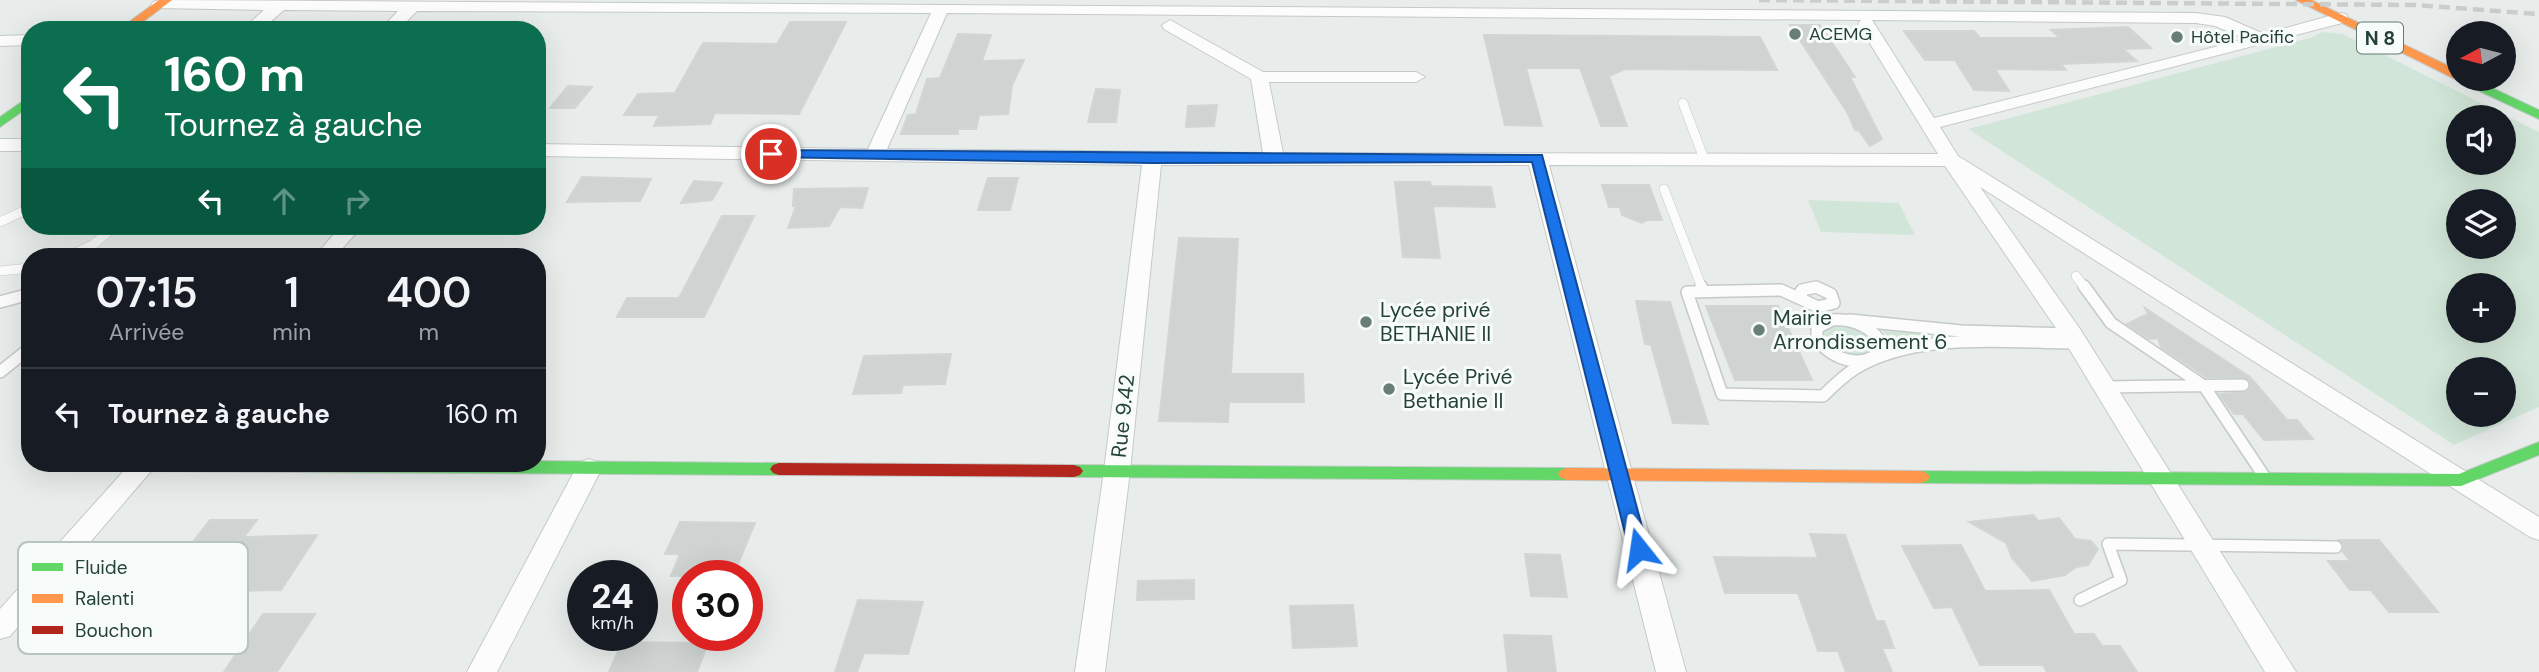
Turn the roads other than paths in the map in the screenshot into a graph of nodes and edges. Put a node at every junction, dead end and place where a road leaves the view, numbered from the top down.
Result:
1 (2302, 0) edge
2 (163, 2) edge
3 (414, 5) junction
4 (279, 6) junction
5 (941, 8) junction
6 (2340, 18) junction
7 (1863, 19) junction
8 (137, 21) edge
9 (261, 21) edge
10 (397, 21) edge
11 (1170, 25) dead end
12 (21, 40) edge
13 (2263, 40) junction
14 (0, 41) edge
15 (2446, 70) edge
16 (1259, 77) junction
17 (1416, 77) dead end
18 (2488, 91) edge
19 (1684, 103) dead end
20 (21, 107) edge
21 (2539, 116) edge
22 (0, 123) edge
23 (1931, 124) junction
24 (0, 145) edge
25 (21, 145) edge
26 (546, 150) edge
27 (874, 156) junction
28 (1537, 158) junction
29 (1152, 159) junction
30 (1274, 159) junction
31 (1704, 159) junction
32 (1951, 160) junction
33 (1664, 189) dead end
34 (21, 212) edge
35 (0, 222) edge
36 (105, 235) edge
37 (106, 235) edge
38 (344, 235) edge
39 (86, 248) edge
40 (92, 248) edge
41 (332, 248) edge
42 (21, 269) edge
43 (0, 271) edge
44 (2076, 276) dead end
45 (1703, 291) junction
46 (21, 296) edge
47 (0, 302) edge
48 (1845, 320) junction
49 (2074, 338) junction
50 (21, 355) edge
51 (1875, 358) junction
52 (0, 372) edge
53 (2244, 385) dead end
54 (2204, 386) junction
55 (2104, 387) junction
56 (2539, 448) edge
57 (546, 468) edge
58 (589, 468) junction
59 (1117, 471) junction
60 (137, 472) edge
61 (1619, 474) junction
62 (2161, 478) junction
63 (2266, 478) junction
64 (2461, 480) junction
65 (2539, 530) edge
66 (75, 542) edge
67 (2202, 545) junction
68 (2336, 547) dead end
69 (2080, 600) dead end
70 (18, 607) edge
71 (0, 628) edge
72 (482, 672) edge
73 (1090, 672) edge
74 (1671, 672) edge
75 (2281, 672) edge

1 - 6 main road, N 8
2 - 4 street
2 - 8 main road
3 - 4 street
3 - 5 street
3 - 10 street
4 - 9 street
5 - 7 street
5 - 27 street
6 - 13 street
6 - 15 main road, N 8
7 - 13 street
7 - 23 street
11 - 16 street
12 - 14 street
13 - 23 street
16 - 17 street
16 - 30 street
18 - 21 main road
19 - 31 lane
20 - 22 main road
23 - 32 street
24 - 25 street
26 - 27 street
27 - 29 street
28 - 30 street
28 - 31 street
28 - 61 street
29 - 30 street
29 - 59 street, Rue 9.42
31 - 32 street
32 - 49 street
32 - 64 street
33 - 45 lane
34 - 35 lane
36 - 39 lane
37 - 40 lane
38 - 41 street
42 - 43 lane
44 - 54 lane
45 - 48 lane
45 - 51 lane
46 - 47 lane
48 - 49 lane
48 - 51 lane
48 - 51 lane
49 - 51 lane
49 - 55 street
50 - 52 lane
53 - 54 lane
54 - 55 lane
54 - 63 lane
55 - 62 street
56 - 64 main road
57 - 58 main road
58 - 59 main road
58 - 72 street
59 - 61 main road
59 - 73 street, Rue 9.42
60 - 66 street
61 - 62 main road
61 - 74 street
62 - 63 main road
62 - 67 street
63 - 64 main road
64 - 65 street
67 - 68 lane
67 - 69 lane
67 - 75 street
70 - 71 street

